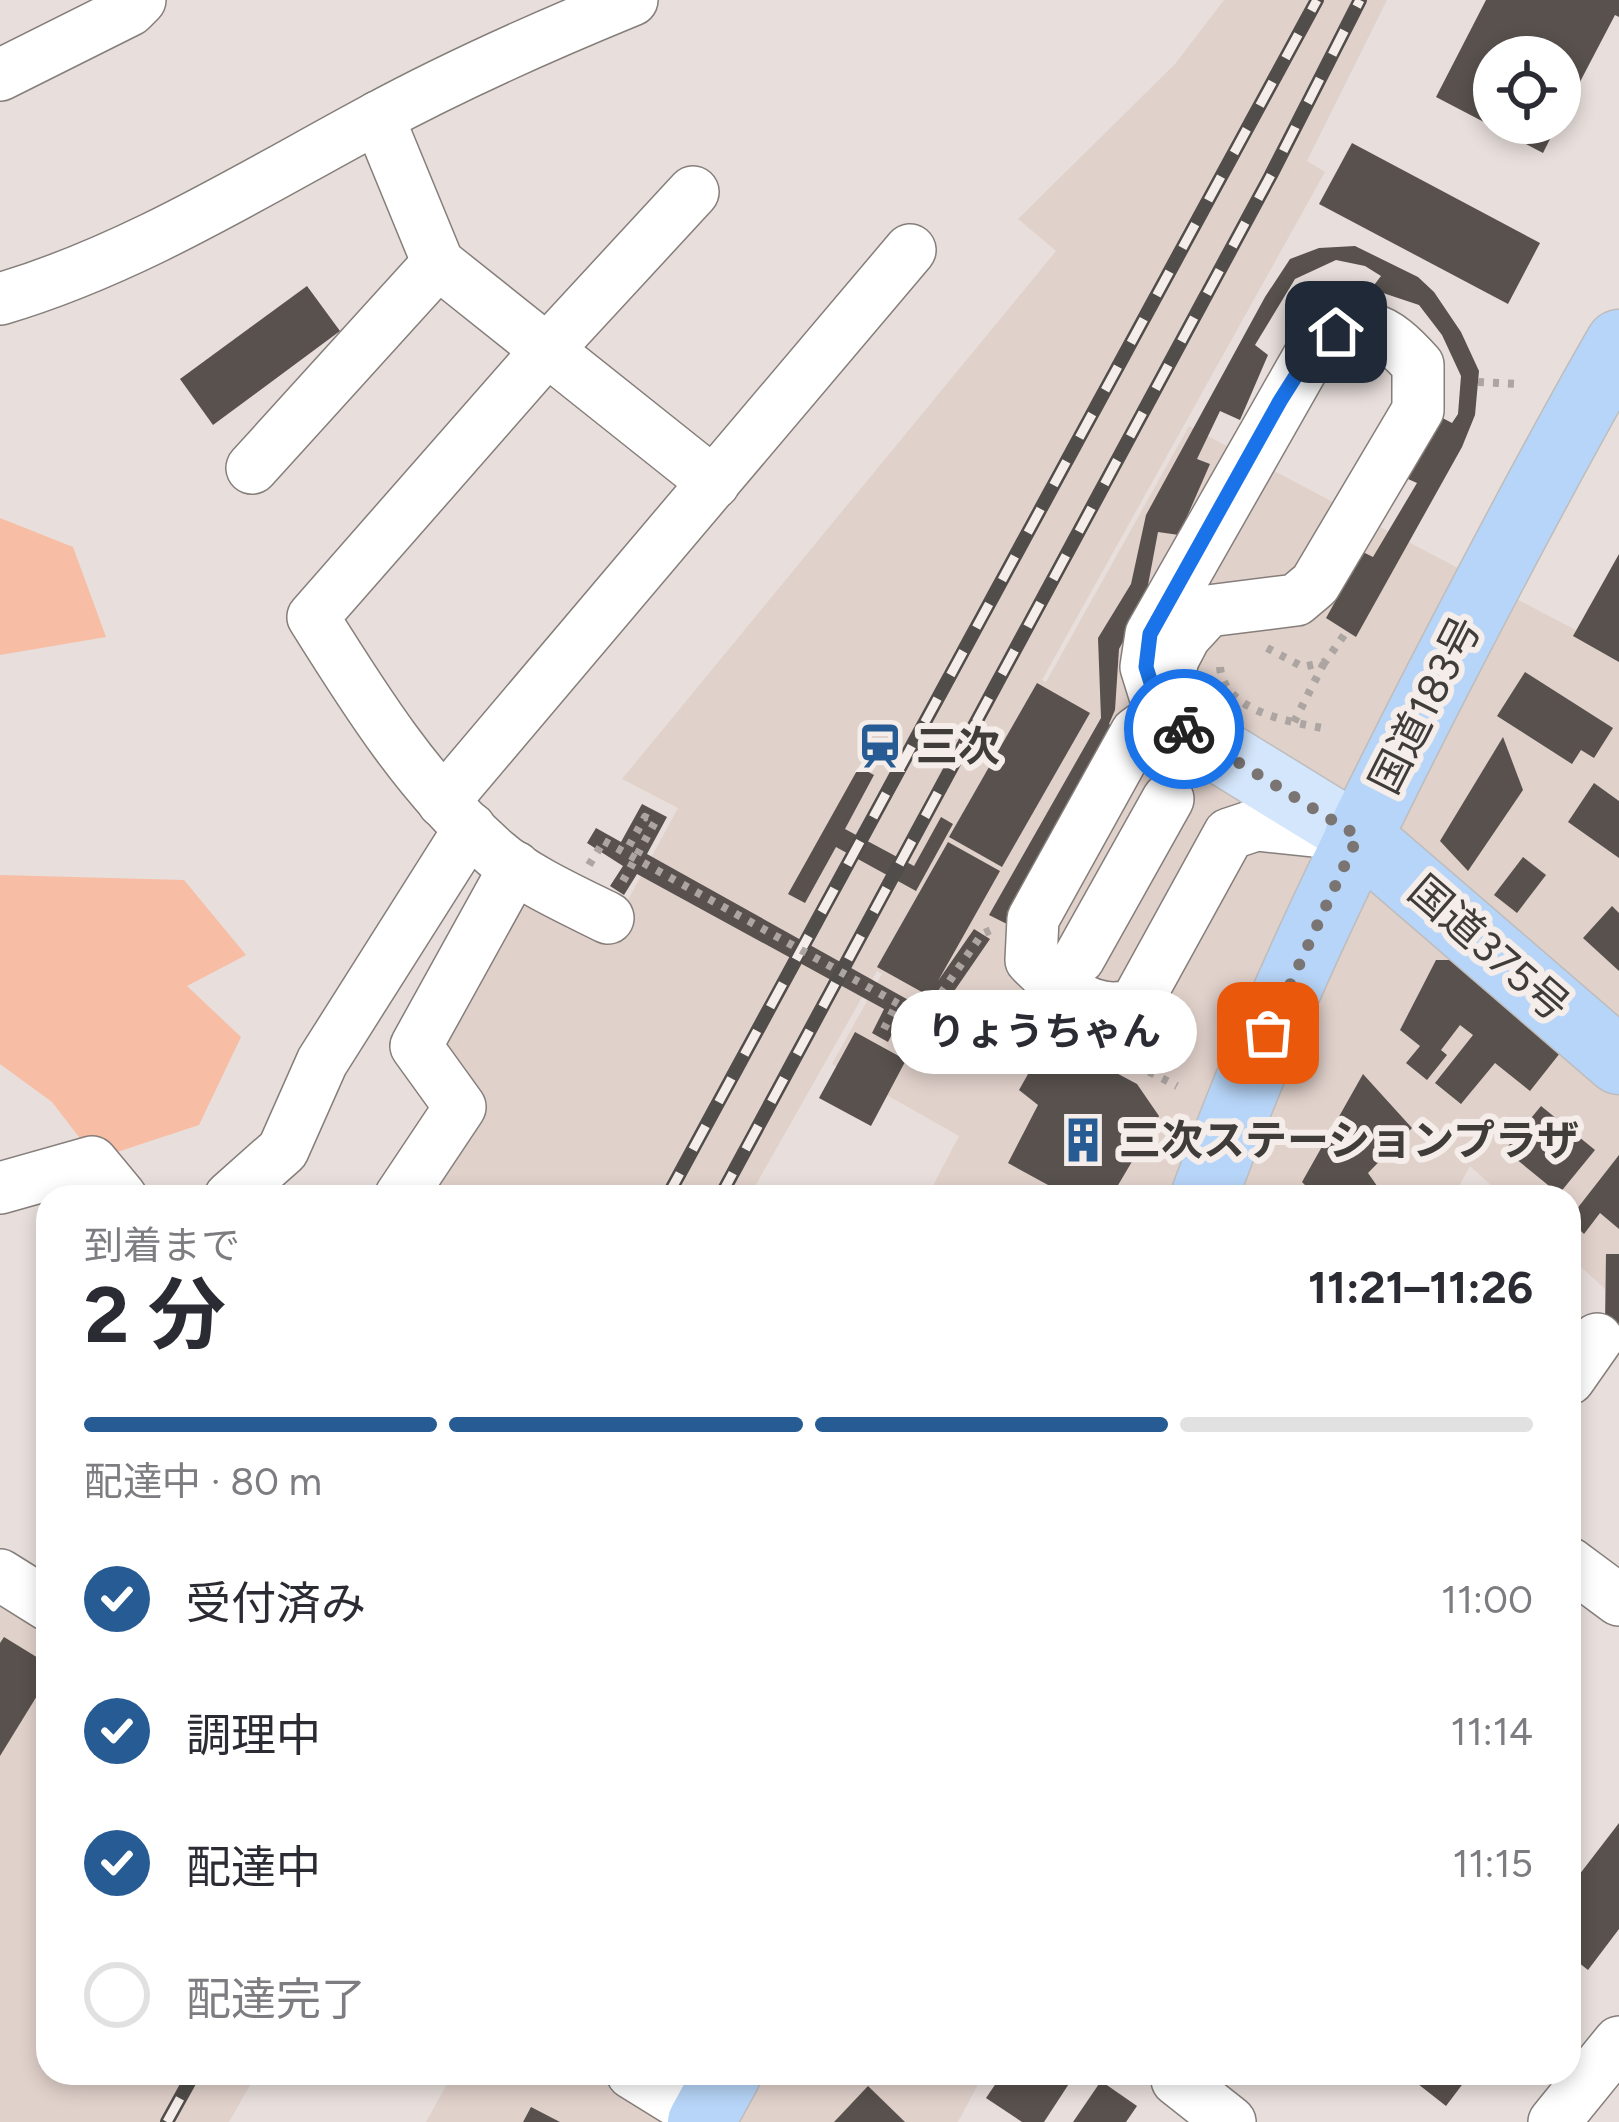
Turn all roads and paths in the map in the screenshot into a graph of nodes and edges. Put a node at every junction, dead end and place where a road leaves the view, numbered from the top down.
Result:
1 (140, 0) edge
2 (632, 0) edge
3 (0, 75) edge
4 (378, 117) junction
5 (694, 191) dead end
6 (910, 250) dead end
7 (438, 263) junction
8 (0, 299) edge
9 (1619, 343) edge
10 (548, 349) junction
11 (1478, 382) dead end
12 (1517, 384) dead end
13 (1599, 417) edge
14 (252, 468) dead end
15 (714, 483) junction
16 (1194, 555) junction
17 (1248, 627) junction
18 (1346, 632) dead end
19 (1220, 658) dead end
20 (1325, 662) junction
21 (1161, 715) junction
22 (1294, 722) junction
23 (1322, 728) dead end
24 (1113, 775) junction
25 (1168, 800) dead end
26 (457, 815) junction
27 (1229, 834) junction
28 (1358, 836) junction
29 (1077, 839) junction
30 (604, 841) dead end
31 (625, 853) junction
32 (515, 867) junction
33 (1130, 868) junction
34 (613, 905) joint
35 (982, 934) dead end
36 (1078, 958) dead end
37 (897, 1003) junction
38 (884, 1029) dead end
39 (1619, 1061) edge
40 (1248, 1075) junction
41 (111, 1185) edge
42 (244, 1185) edge
43 (408, 1185) edge
44 (1173, 1185) edge
45 (1208, 1185) edge
46 (0, 1188) edge
47 (1581, 1572) edge
48 (0, 1575) edge
49 (36, 1598) edge
50 (1619, 1600) edge
51 (1619, 2042) edge
52 (1183, 2085) edge
53 (1230, 2122) edge
54 (1554, 2122) edge

1 - 3 street
2 - 4 street
4 - 7 street
4 - 8 street
5 - 10 street
6 - 15 street
7 - 10 street
7 - 14 street
9 - 13 highway, 国道183号
10 - 15 street
10 - 26 street
11 - 12 path
13 - 28 highway, 国道183号
15 - 26 street
16 - 17 street
16 - 17 street
16 - 21 street
17 - 20 path
17 - 21 street
18 - 20 path
19 - 22 path
20 - 22 path
21 - 24 street
21 - 28 main road
22 - 23 path
24 - 27 street
24 - 29 street
25 - 33 street
26 - 32 street
26 - 42 street
27 - 28 street
27 - 29 street
28 - 39 highway, 国道375号
28 - 40 highway, 国道183号
29 - 33 street
30 - 31 path, bridge
31 - 34 path
31 - 37 path, bridge
32 - 34 street
32 - 43 street
33 - 36 street
35 - 37 path, bridge
37 - 38 path
40 - 44 highway, 国道183号
40 - 45 highway, 国道183号
41 - 46 street
47 - 50 street
48 - 49 street
51 - 54 street
52 - 53 street

